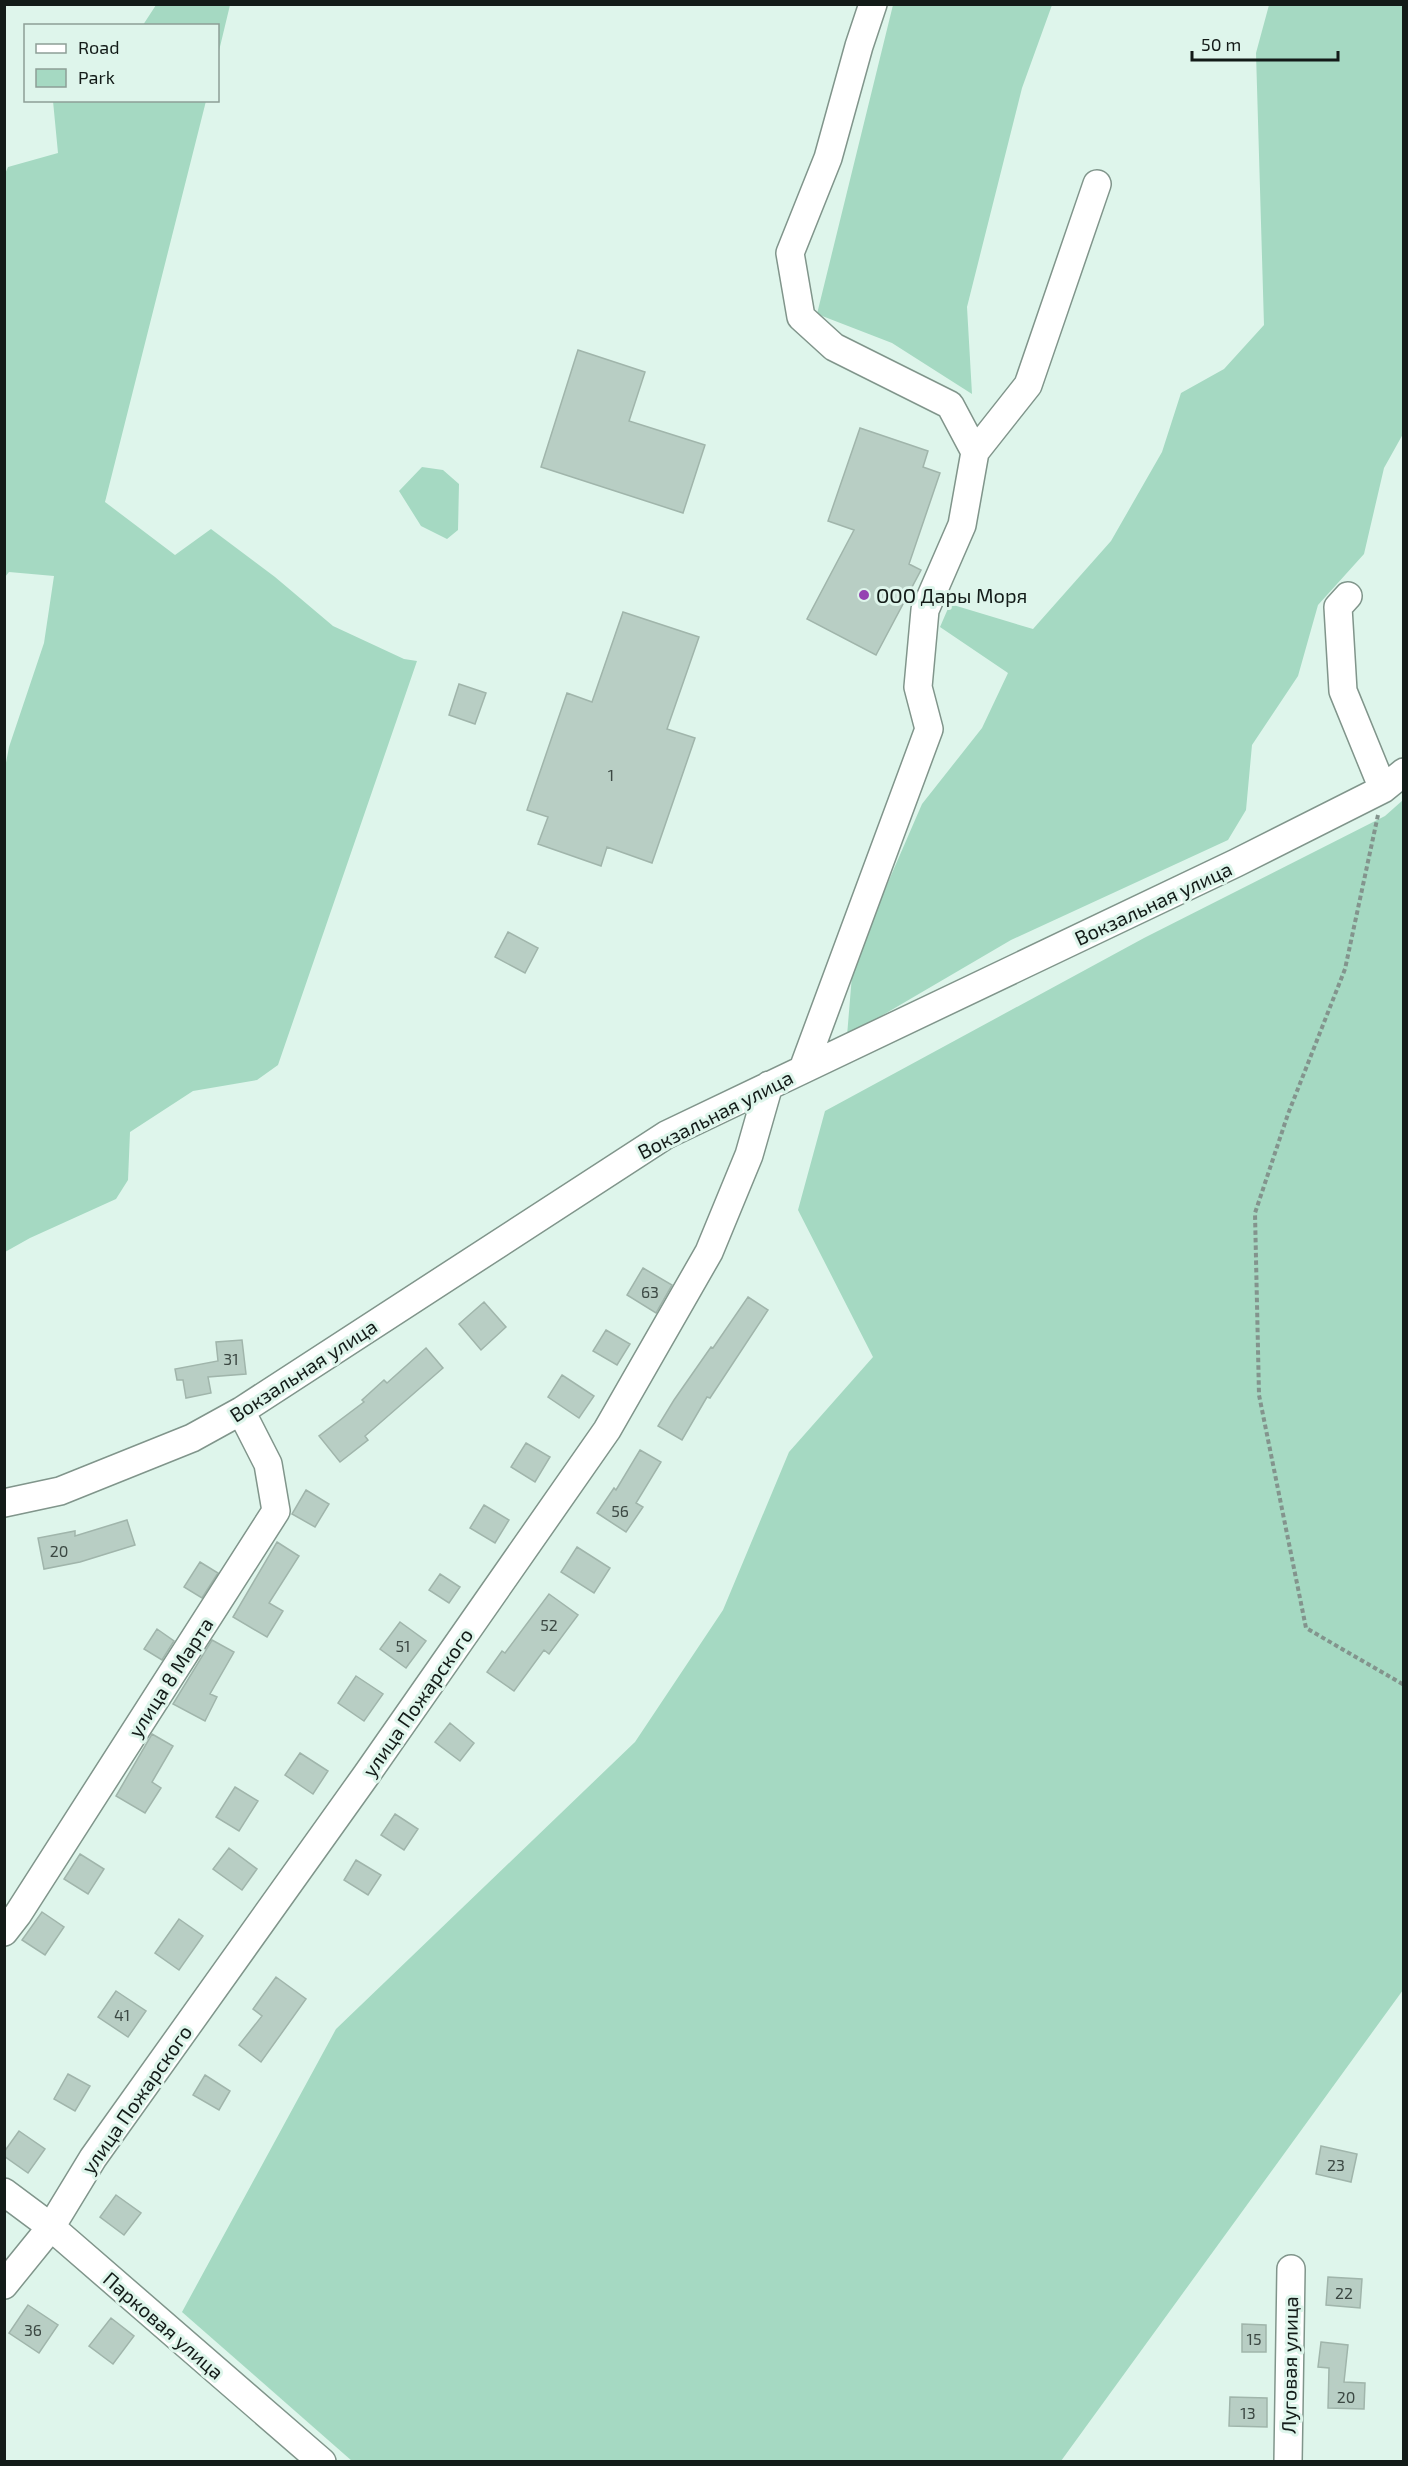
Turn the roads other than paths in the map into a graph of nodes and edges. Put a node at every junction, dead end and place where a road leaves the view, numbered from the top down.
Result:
1 (873, 4) edge
2 (1097, 184) dead end
3 (975, 452) junction
4 (1348, 596) dead end
5 (1394, 780) edge
6 (803, 1069) junction
7 (769, 1085) junction
8 (241, 1411) junction
9 (4, 1503) edge
10 (4, 1932) edge
11 (4, 2192) edge
12 (51, 2227) junction
13 (1291, 2268) dead end
14 (4, 2285) edge
15 (292, 2452) edge
16 (322, 2462) edge
17 (1288, 2462) edge

1 - 3 street
2 - 3 street
3 - 6 street
4 - 5 street
5 - 6 street, Вокзальная улица
6 - 7 street, Вокзальная улица
7 - 8 street, Вокзальная улица
7 - 12 street, улица Пожарского
8 - 9 street, Вокзальная улица
8 - 10 street, улица 8 Марта
11 - 12 street, Парковая улица
12 - 14 street, улица Пожарского
12 - 15 street, Парковая улица
13 - 17 street, Луговая улица
15 - 16 street, Парковая улица

